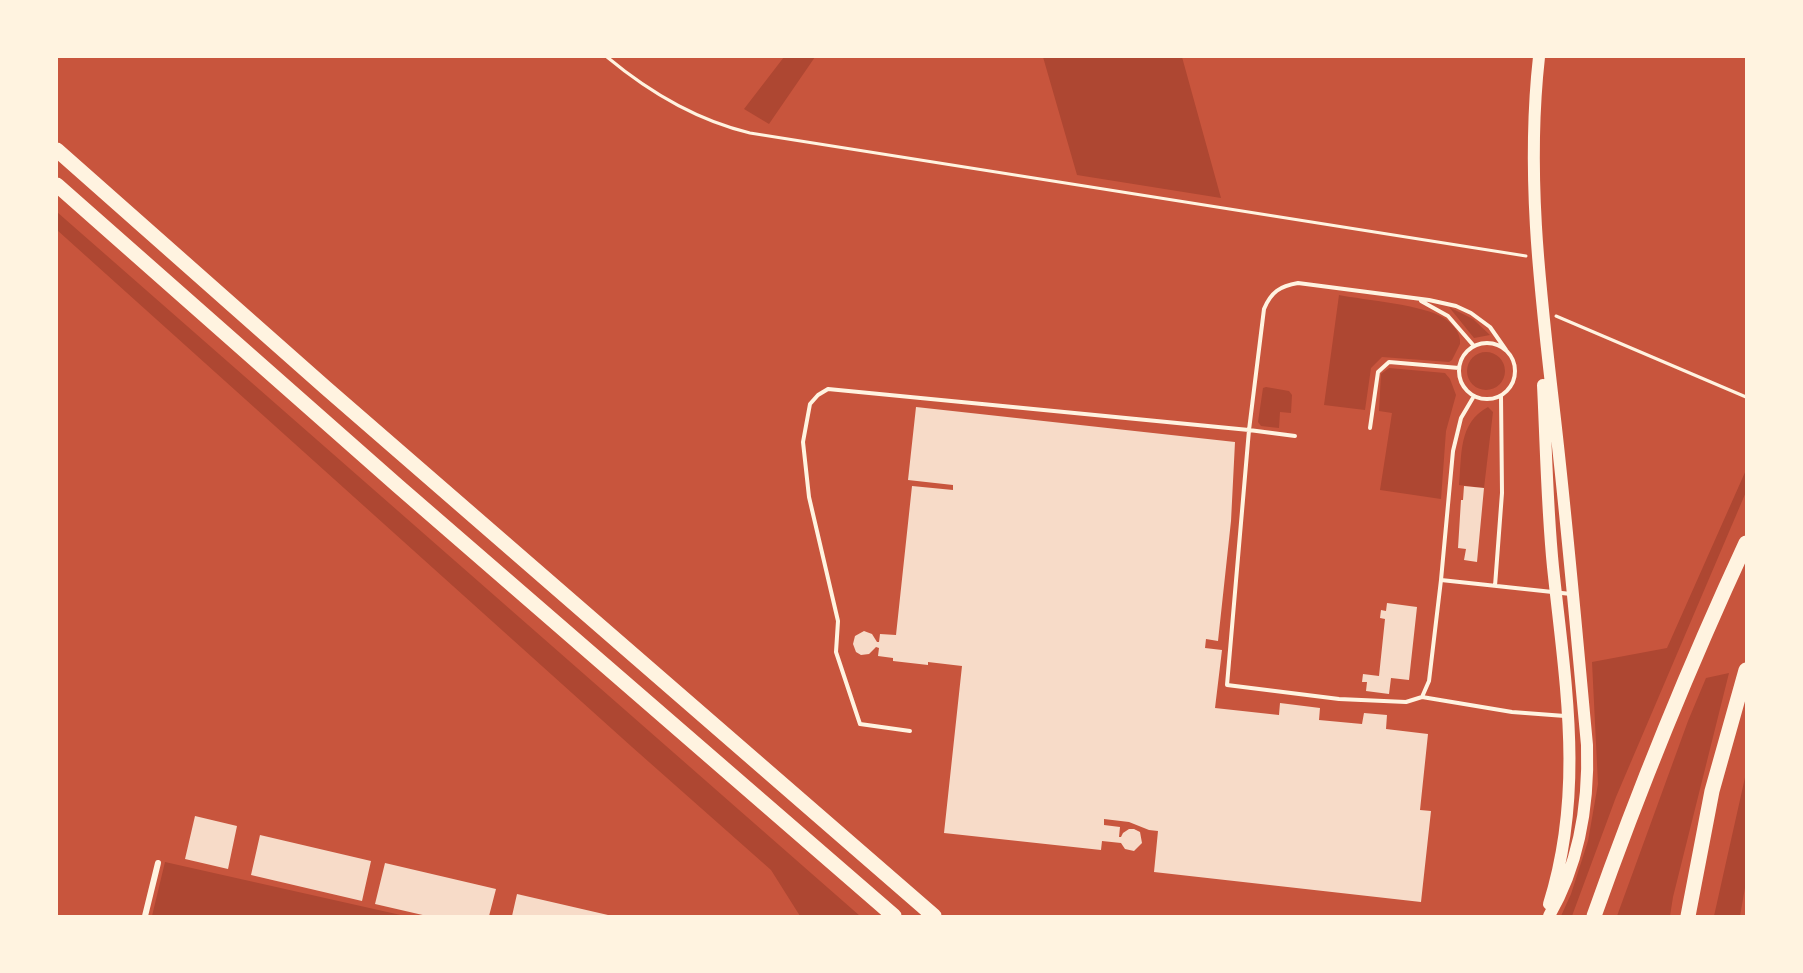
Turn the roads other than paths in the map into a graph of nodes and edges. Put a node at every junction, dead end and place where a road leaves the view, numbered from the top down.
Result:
1 (1539, 57) edge
2 (57, 150) edge
3 (57, 185) edge
4 (1417, 300) junction
5 (1541, 309) junction
6 (1474, 346) junction
7 (1506, 350) junction
8 (1459, 368) junction
9 (1474, 396) junction
10 (1501, 396) junction
11 (1370, 428) dead end
12 (1249, 430) junction
13 (1295, 436) dead end
14 (1746, 543) edge
15 (1442, 580) junction
16 (1495, 586) junction
17 (1556, 593) junction
18 (1572, 594) junction
19 (1746, 670) edge
20 (1422, 697) junction
21 (1569, 716) junction
22 (910, 731) dead end
23 (158, 862) dead end
24 (145, 916) edge
25 (894, 916) edge
26 (934, 916) edge
27 (1547, 916) edge
28 (1594, 916) edge
29 (1688, 916) edge

1 - 5 main road
2 - 26 highway
3 - 25 highway
4 - 6 lane
4 - 7 lane
4 - 12 lane
5 - 17 main road
5 - 18 main road
6 - 7 lane
6 - 8 lane
7 - 10 lane
8 - 9 lane
8 - 11 lane
9 - 10 lane
9 - 15 lane
10 - 16 lane
12 - 13 lane
12 - 20 lane
12 - 22 lane
14 - 28 highway
15 - 16 lane
15 - 20 lane
16 - 17 lane
17 - 18 lane
17 - 21 main road
18 - 27 main road
19 - 29 highway
20 - 21 lane
21 - 27 main road
23 - 24 street

